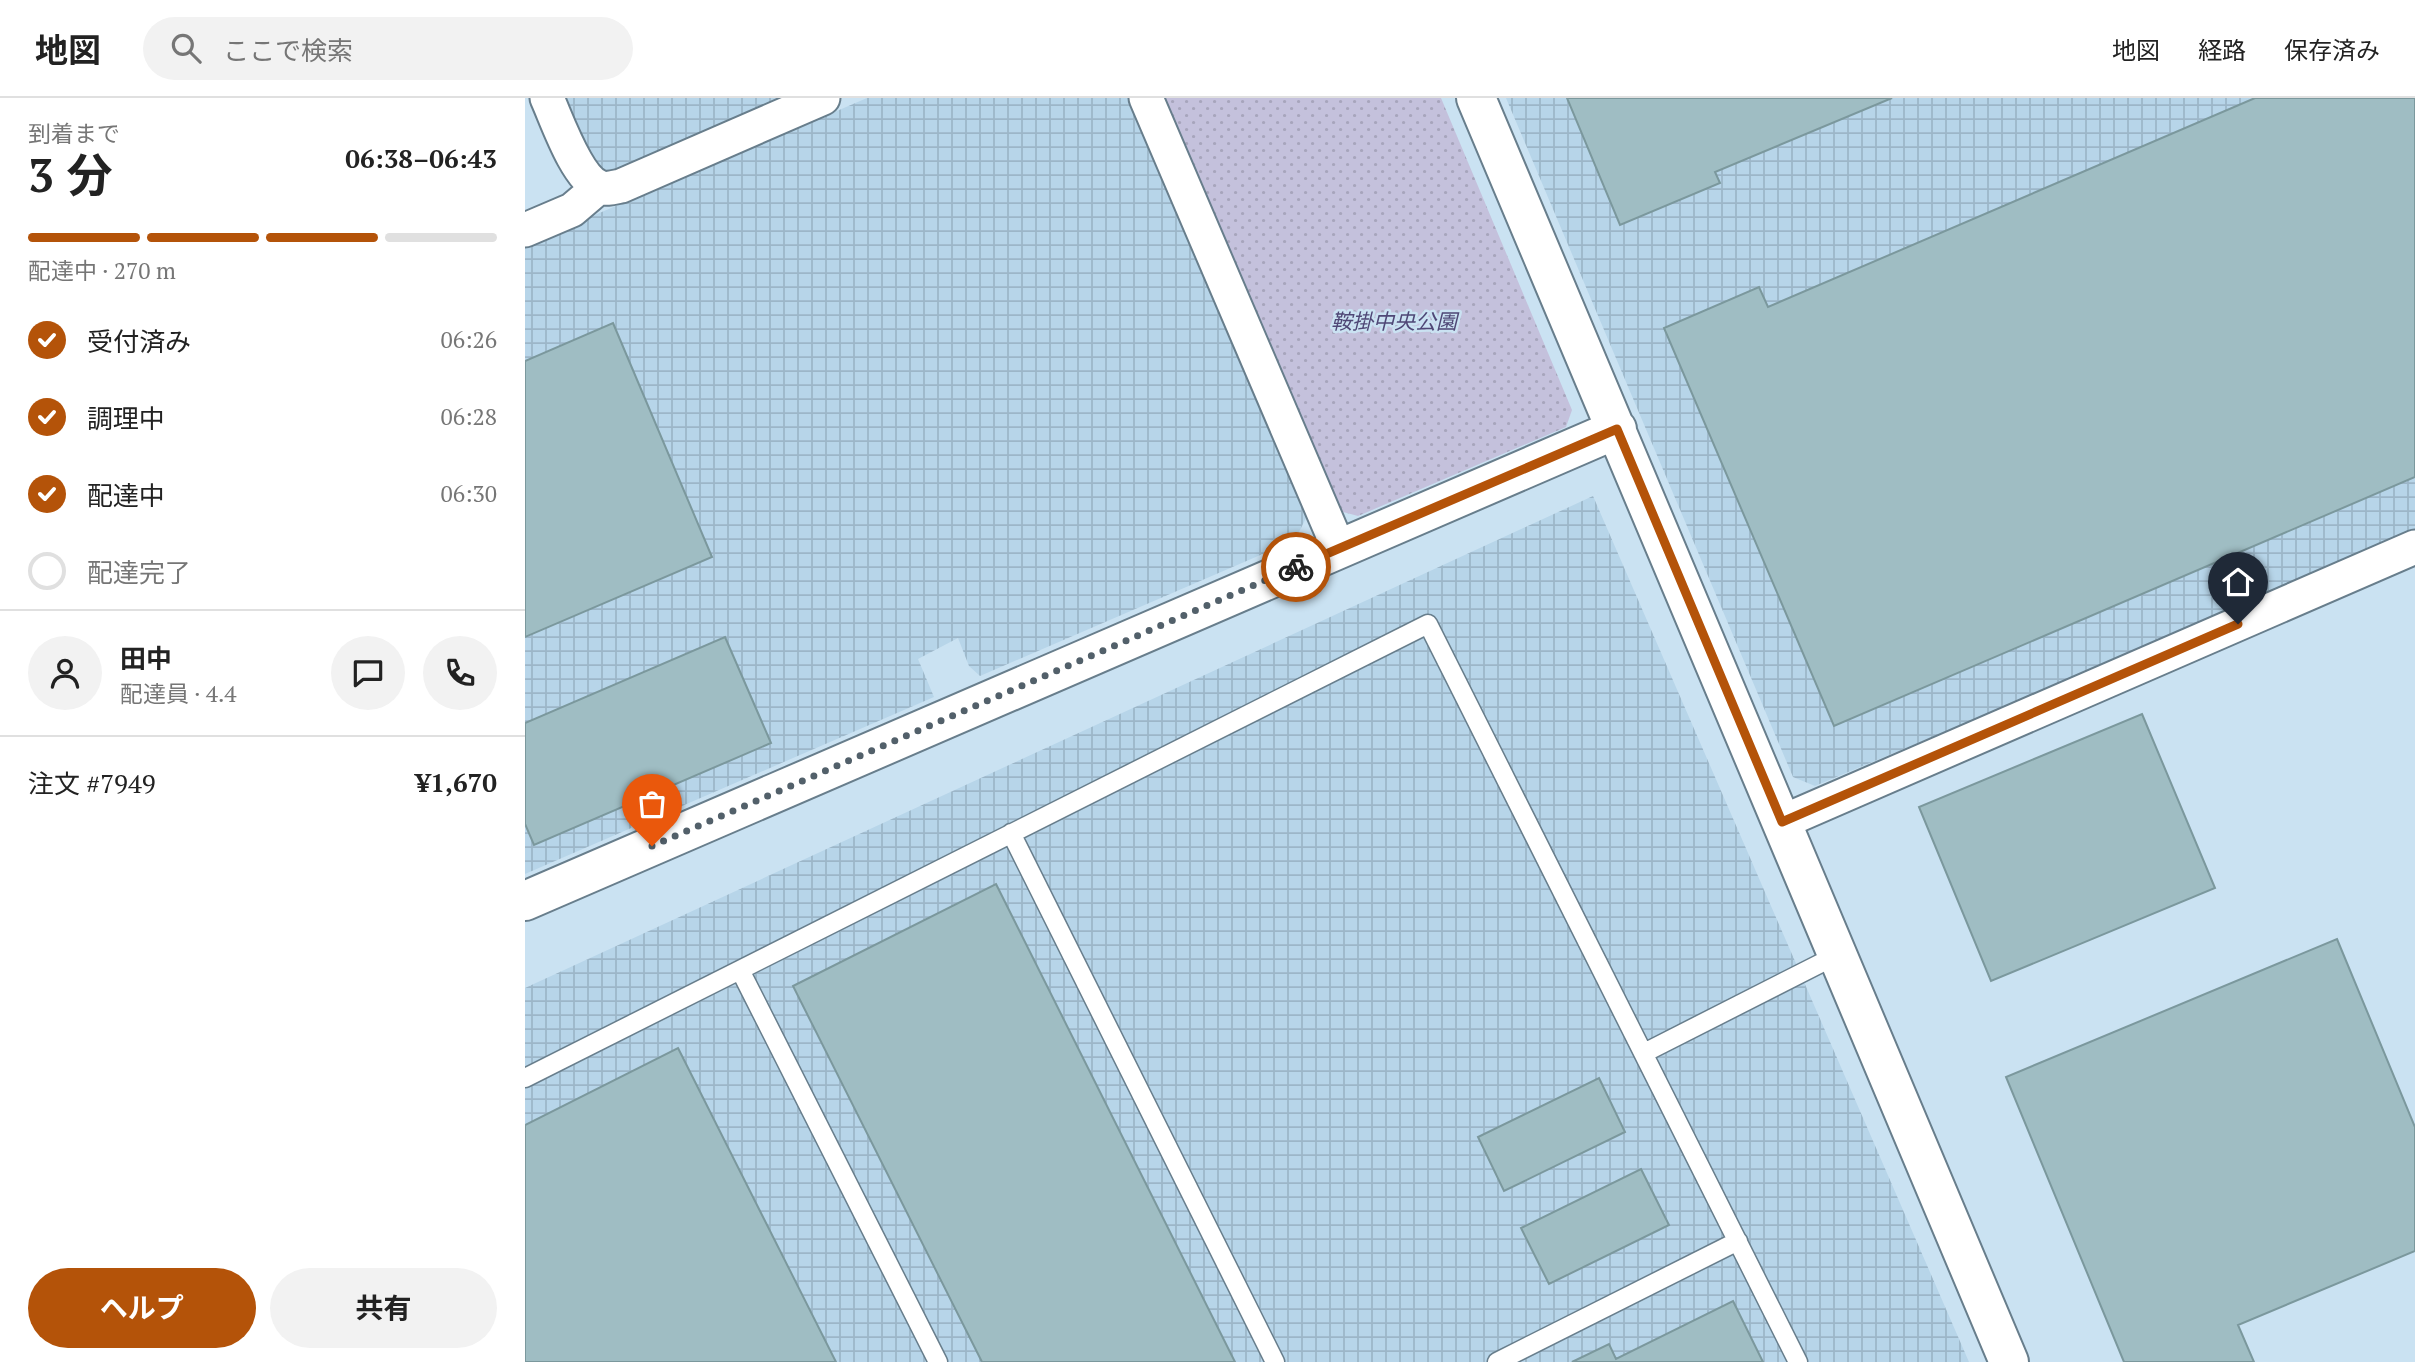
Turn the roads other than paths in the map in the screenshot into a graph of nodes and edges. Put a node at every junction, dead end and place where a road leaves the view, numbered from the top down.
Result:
1 (547, 98) edge
2 (823, 98) edge
3 (1146, 98) edge
4 (1476, 98) edge
5 (599, 187) junction
6 (525, 230) edge
7 (1617, 429) junction
8 (2415, 547) edge
9 (1339, 549) junction
10 (1782, 822) junction
11 (1011, 833) junction
12 (525, 901) edge
13 (1837, 955) junction
14 (740, 970) junction
15 (1644, 1053) junction
16 (525, 1078) edge
17 (1738, 1241) junction
18 (938, 1362) edge
19 (1275, 1362) edge
20 (1497, 1362) edge
21 (1798, 1362) edge
22 (2009, 1362) edge

1 - 5 street
2 - 5 street
3 - 9 street
4 - 7 street
5 - 6 street
7 - 9 street
7 - 10 street
8 - 10 street
9 - 12 street
10 - 13 street
11 - 14 lane
11 - 15 lane
11 - 19 lane
13 - 15 lane
13 - 22 street
14 - 16 lane
14 - 18 lane
15 - 17 lane
17 - 20 lane
17 - 21 lane

